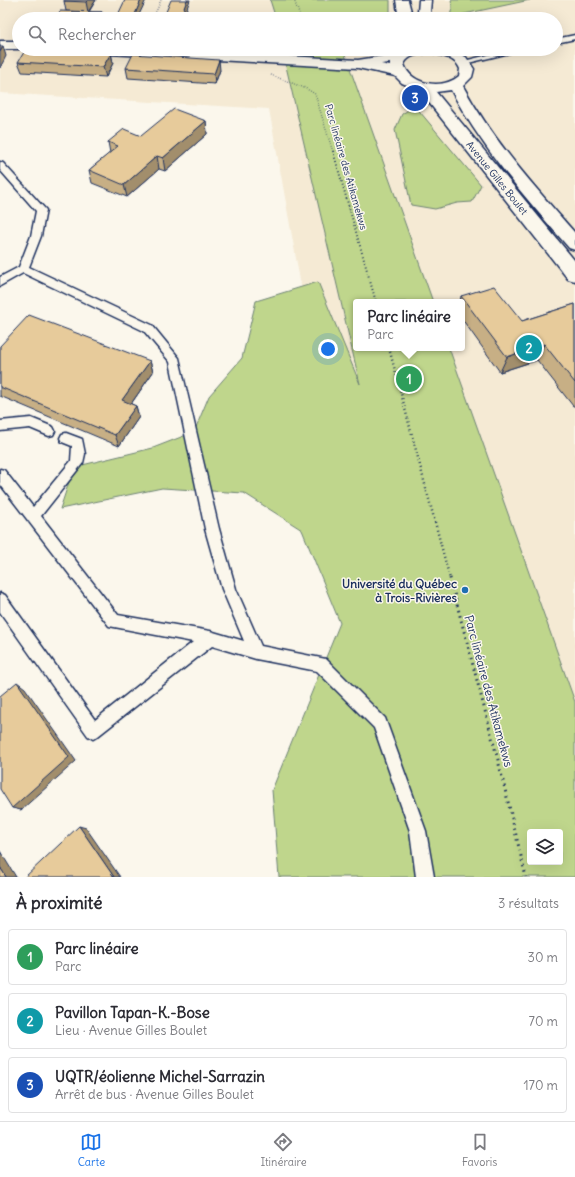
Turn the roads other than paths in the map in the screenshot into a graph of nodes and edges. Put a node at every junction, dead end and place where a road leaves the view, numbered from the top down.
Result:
1 (402, 0) edge
2 (425, 0) edge
3 (405, 12) edge
4 (424, 12) edge
5 (575, 38) edge
6 (563, 39) edge
7 (0, 45) edge
8 (12, 46) edge
9 (216, 56) edge
10 (392, 56) edge
11 (402, 56) edge
12 (455, 56) edge
13 (491, 56) edge
14 (464, 62) junction
15 (358, 64) junction
16 (398, 72) junction
17 (455, 84) junction
18 (424, 87) junction
19 (0, 165) edge
20 (575, 244) edge
21 (23, 269) junction
22 (574, 271) edge
23 (0, 282) edge
24 (0, 426) edge
25 (49, 431) dead end
26 (66, 438) dead end
27 (0, 474) edge
28 (33, 516) junction
29 (0, 600) edge
30 (210, 638) junction
31 (256, 652) junction
32 (425, 877) edge

1 - 3 street
2 - 4 street
5 - 6 lane
7 - 8 street
9 - 15 street
10 - 15 street
11 - 16 street
12 - 14 street
13 - 14 lane
14 - 17 street
15 - 16 street
16 - 18 street, Avenue Gilles Boulet
17 - 18 street, Avenue Gilles Boulet
17 - 20 street, Avenue Gilles Boulet
18 - 22 street, Avenue Gilles Boulet
19 - 21 lane
21 - 23 lane
21 - 31 lane
24 - 25 lane
26 - 28 lane
27 - 28 lane
28 - 30 lane
29 - 30 lane
30 - 31 lane
31 - 32 lane

